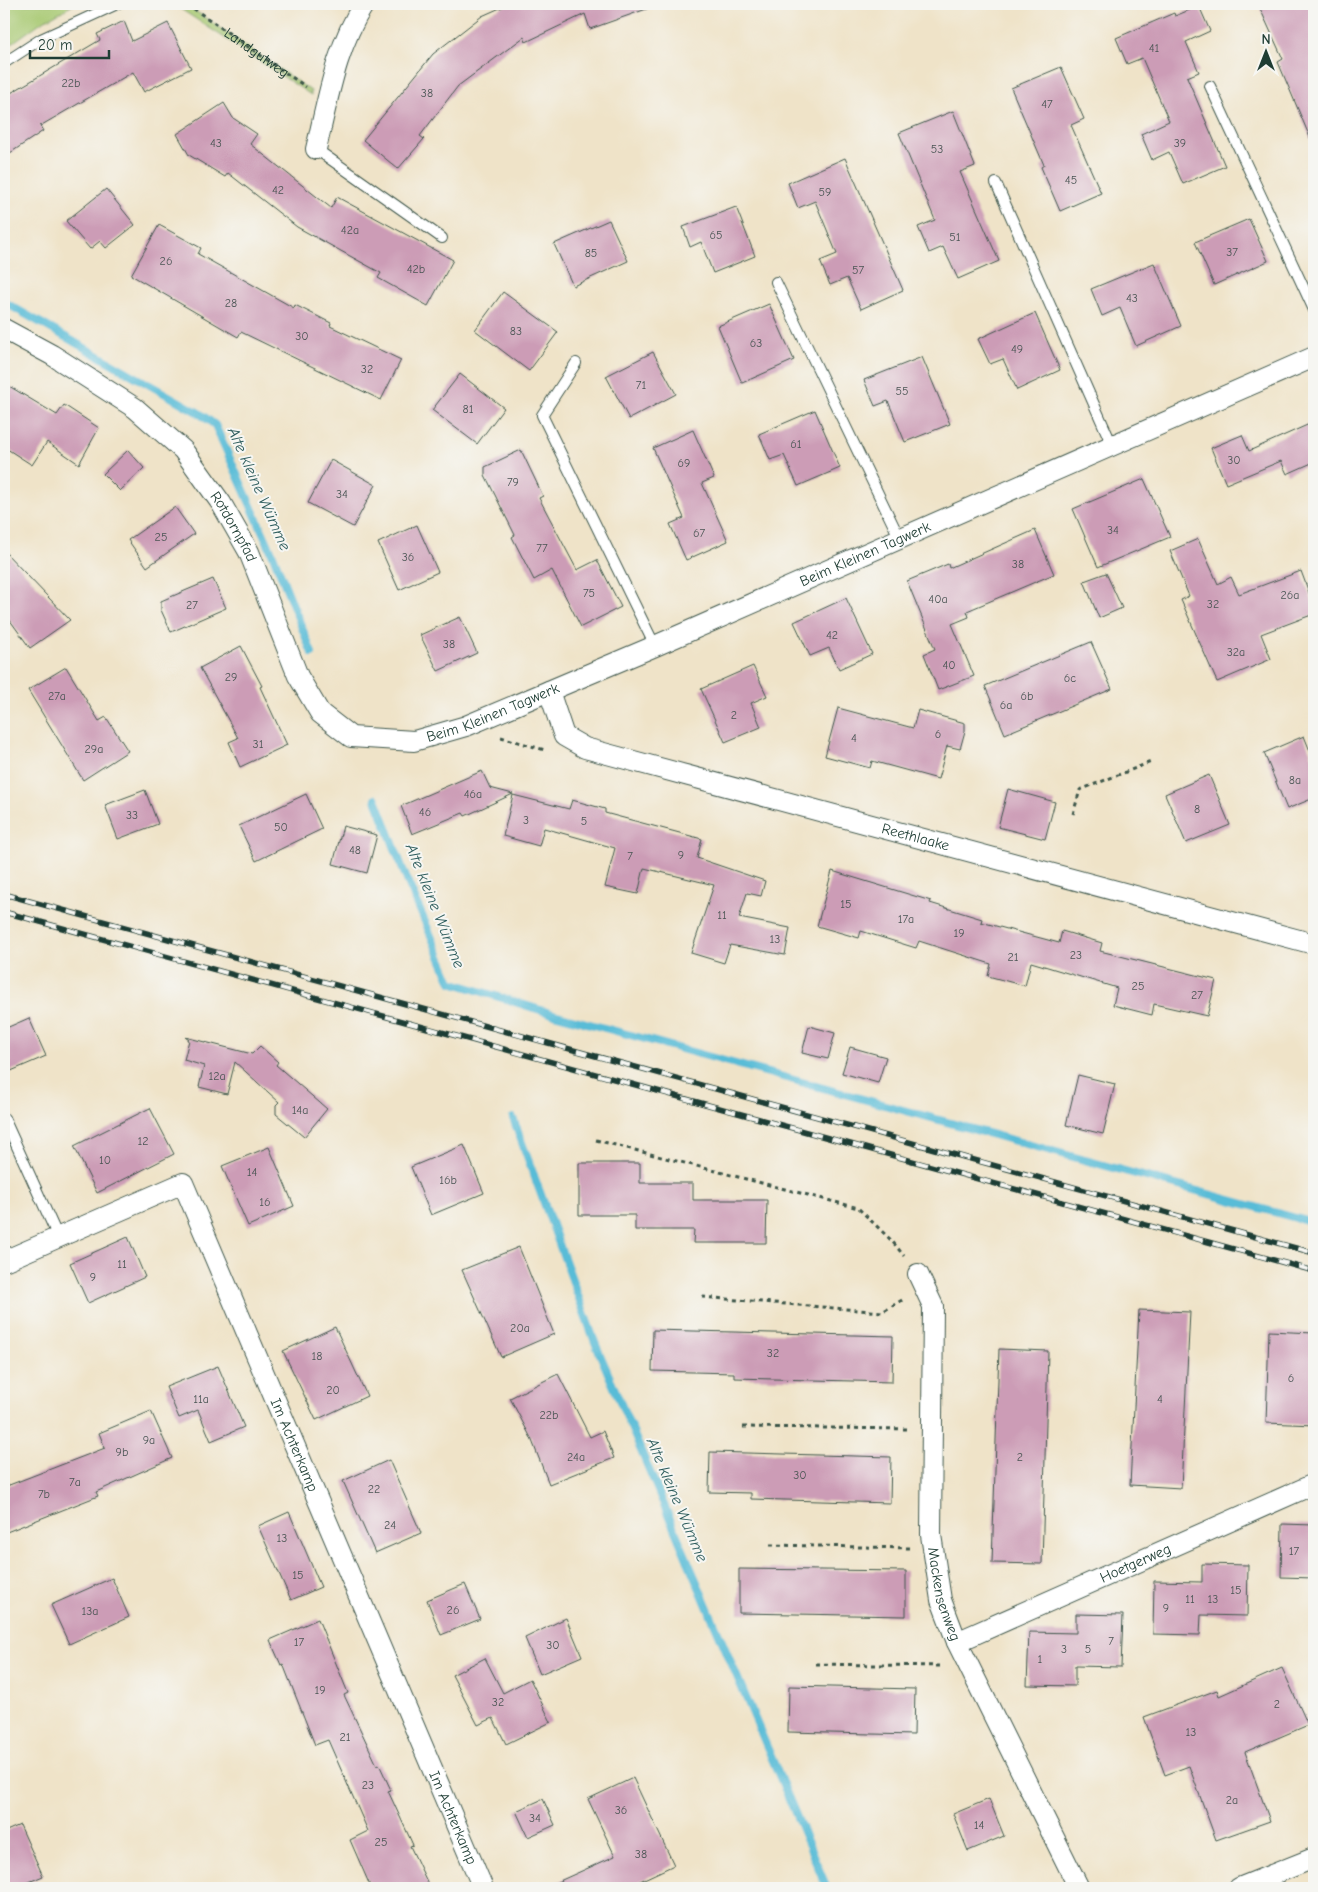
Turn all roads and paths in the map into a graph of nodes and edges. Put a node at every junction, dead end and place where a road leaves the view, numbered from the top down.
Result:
1 (117, 4) edge
2 (187, 4) edge
3 (364, 4) edge
4 (4, 63) edge
5 (1210, 86) dead end
6 (327, 103) junction
7 (316, 148) joint
8 (996, 183) dead end
9 (442, 238) dead end
10 (776, 282) dead end
11 (1314, 310) edge
12 (4, 329) edge
13 (1314, 357) edge
14 (576, 364) dead end
15 (1112, 445) junction
16 (900, 539) junction
17 (655, 646) junction
18 (548, 691) junction
19 (466, 726) junction
20 (414, 741) joint
21 (546, 750) dead end
22 (1151, 762) dead end
23 (1073, 814) dead end
24 (1314, 944) edge
25 (4, 1118) edge
26 (596, 1140) dead end
27 (58, 1238) junction
28 (4, 1261) edge
29 (921, 1280) junction
30 (702, 1297) dead end
31 (743, 1427) dead end
32 (931, 1429) junction
33 (1314, 1484) edge
34 (770, 1545) dead end
35 (933, 1549) junction
36 (960, 1649) junction
37 (816, 1664) dead end
38 (1314, 1858) edge
39 (483, 1888) edge
40 (1079, 1888) edge
41 (1239, 1888) edge

1 - 4 lane
2 - 6 path, Landgutweg
3 - 6 street
5 - 11 lane
6 - 7 street
7 - 9 lane
8 - 15 lane
10 - 16 lane
12 - 20 street, Rotdornpfad
13 - 15 street, Beim Kleinen Tagwerk
14 - 17 lane
15 - 16 street, Beim Kleinen Tagwerk
16 - 17 street, Beim Kleinen Tagwerk
17 - 18 street, Beim Kleinen Tagwerk
18 - 19 street, Beim Kleinen Tagwerk
18 - 24 street, Reethlaake
19 - 20 street, Beim Kleinen Tagwerk
19 - 21 path
22 - 23 path
25 - 27 lane
26 - 29 path
27 - 28 street, Im Achterkamp
27 - 39 street, Im Achterkamp
29 - 30 path
29 - 32 street, Mackensenweg
31 - 32 path
32 - 35 street, Mackensenweg
33 - 36 street, Hoetgerweg
34 - 35 path
35 - 36 street, Mackensenweg
36 - 37 path
36 - 40 street, Mackensenweg
38 - 41 street

